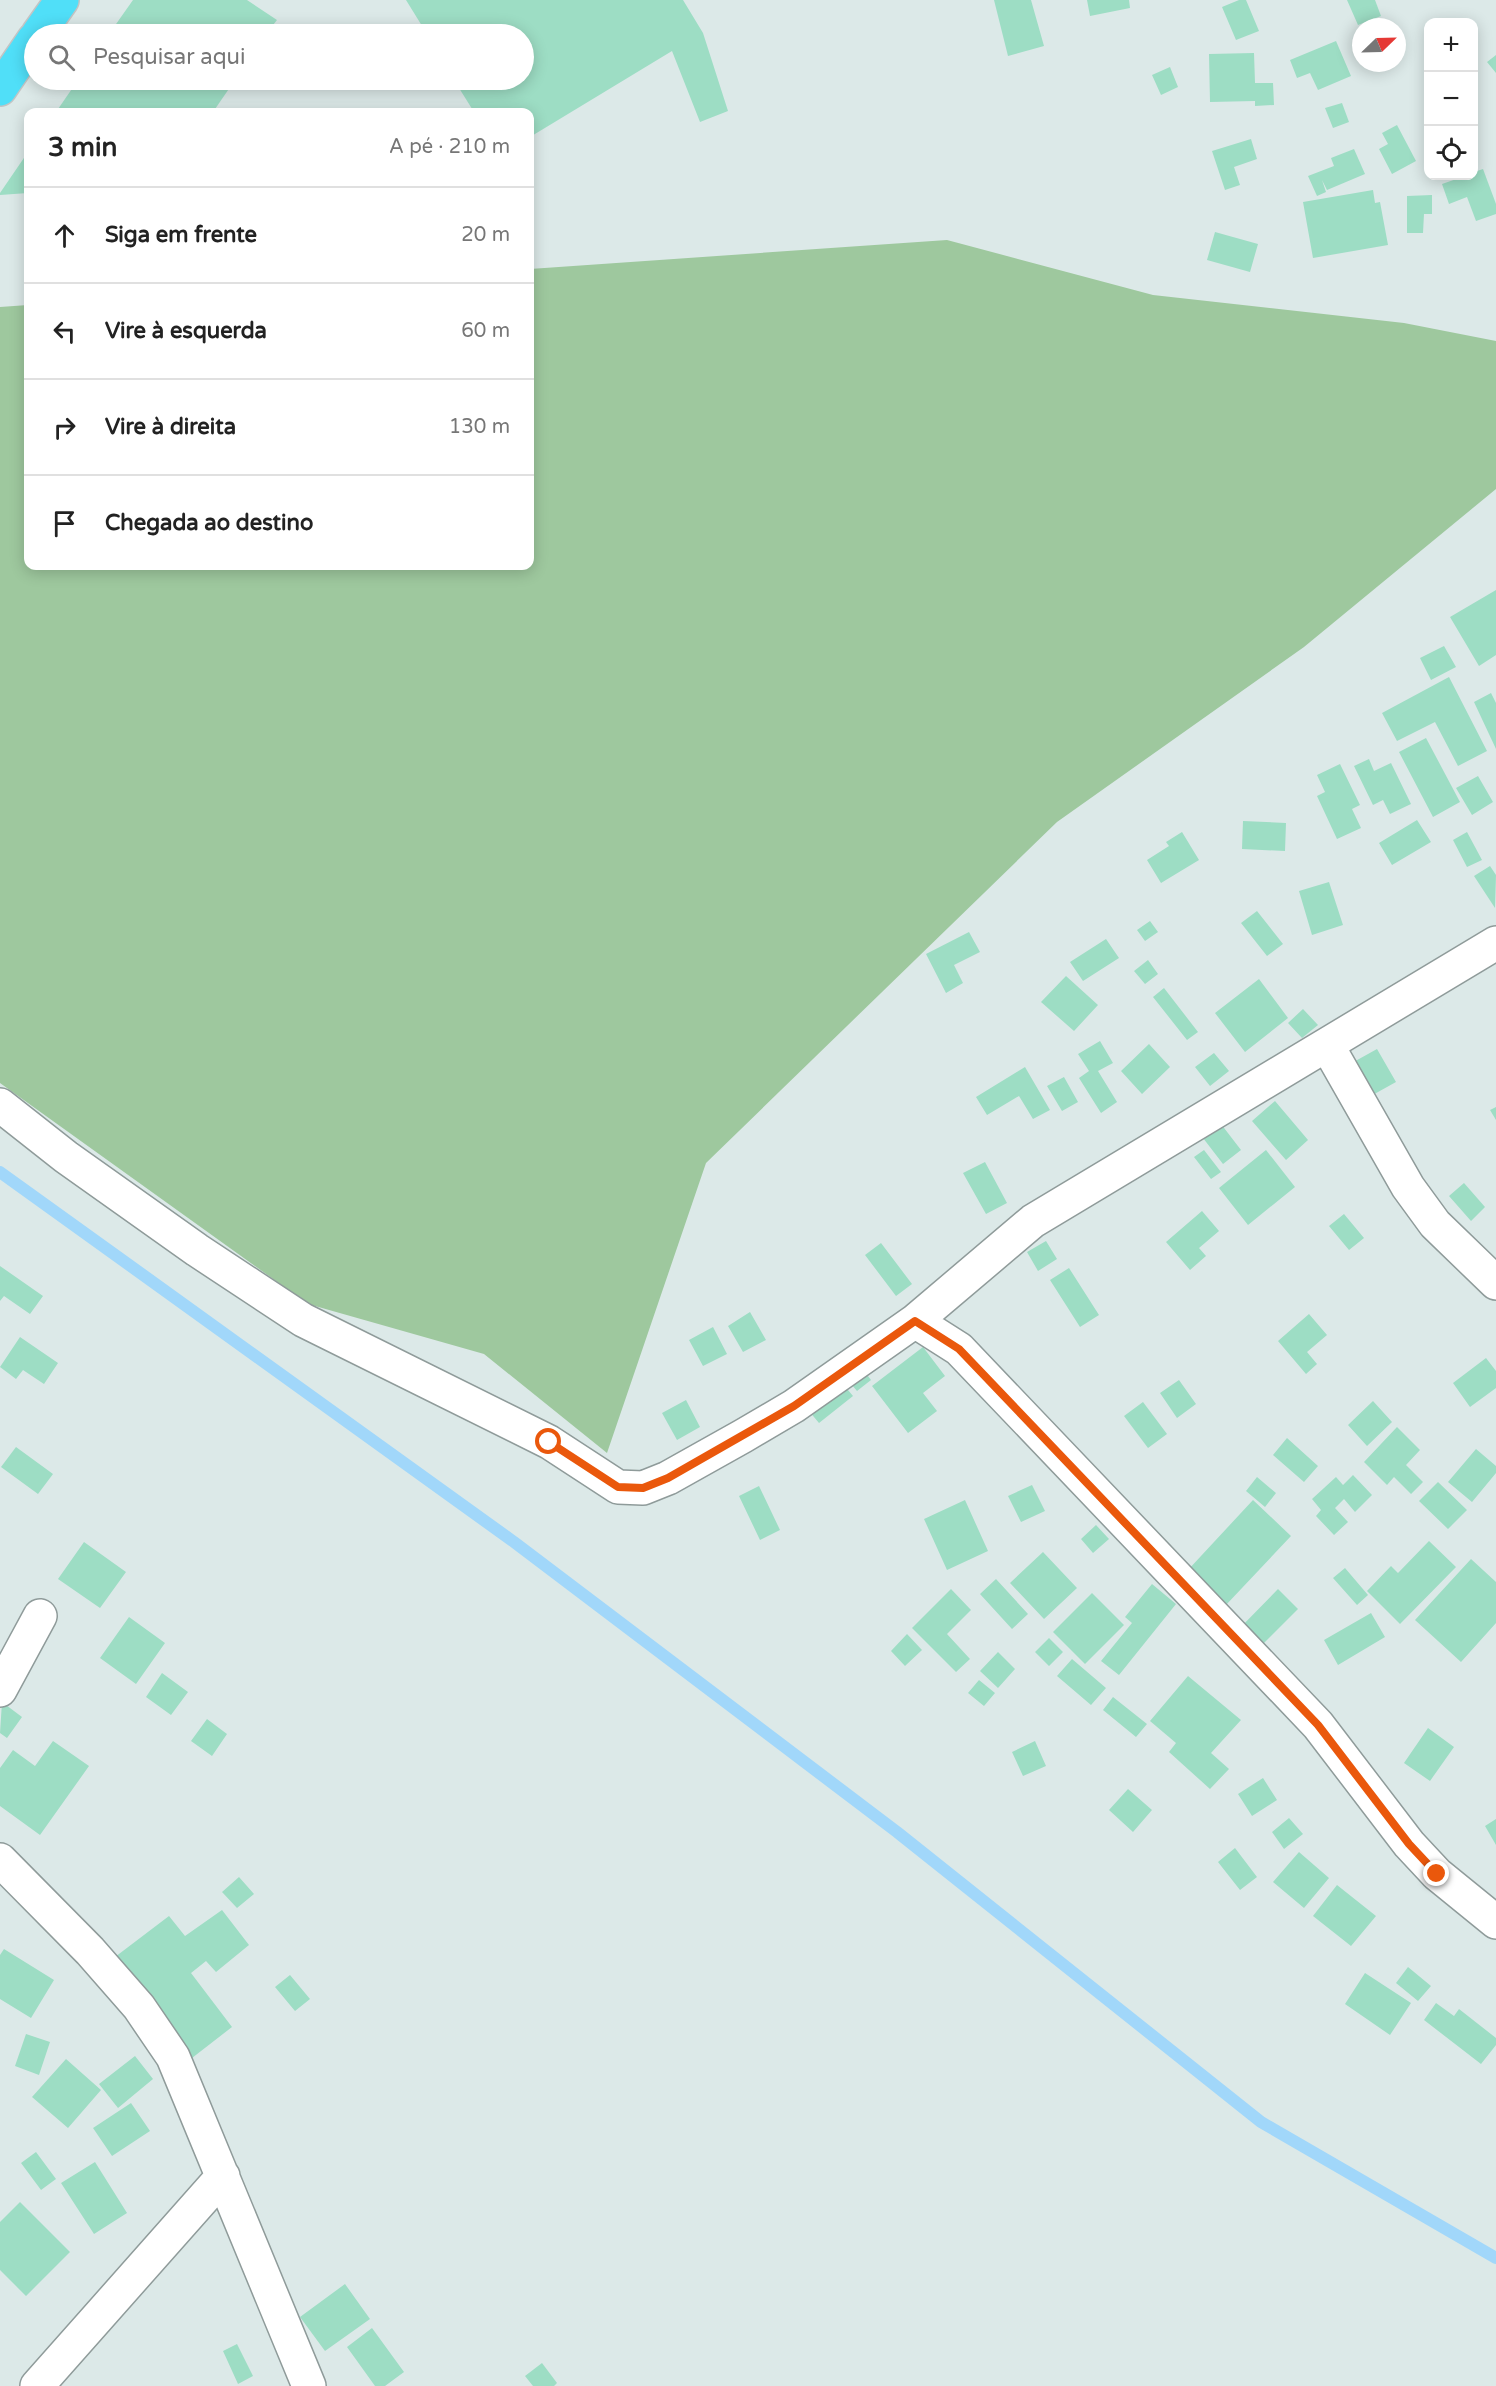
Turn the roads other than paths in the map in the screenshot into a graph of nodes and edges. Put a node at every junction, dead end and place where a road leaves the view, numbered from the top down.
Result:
1 (62, 0) edge
2 (45, 24) edge
3 (24, 54) edge
4 (0, 89) edge
5 (1496, 943) edge
6 (1328, 1045) junction
7 (0, 1105) edge
8 (1496, 1283) edge
9 (915, 1321) junction
10 (40, 1616) dead end
11 (0, 1690) edge
12 (0, 1860) edge
13 (1496, 1922) edge
14 (223, 2176) junction
15 (37, 2386) edge
16 (309, 2386) edge

1 - 2 highway
3 - 4 highway
5 - 6 street
6 - 8 street
6 - 9 street
7 - 9 street
9 - 13 street
10 - 11 street
12 - 14 street
14 - 15 street
14 - 16 street

